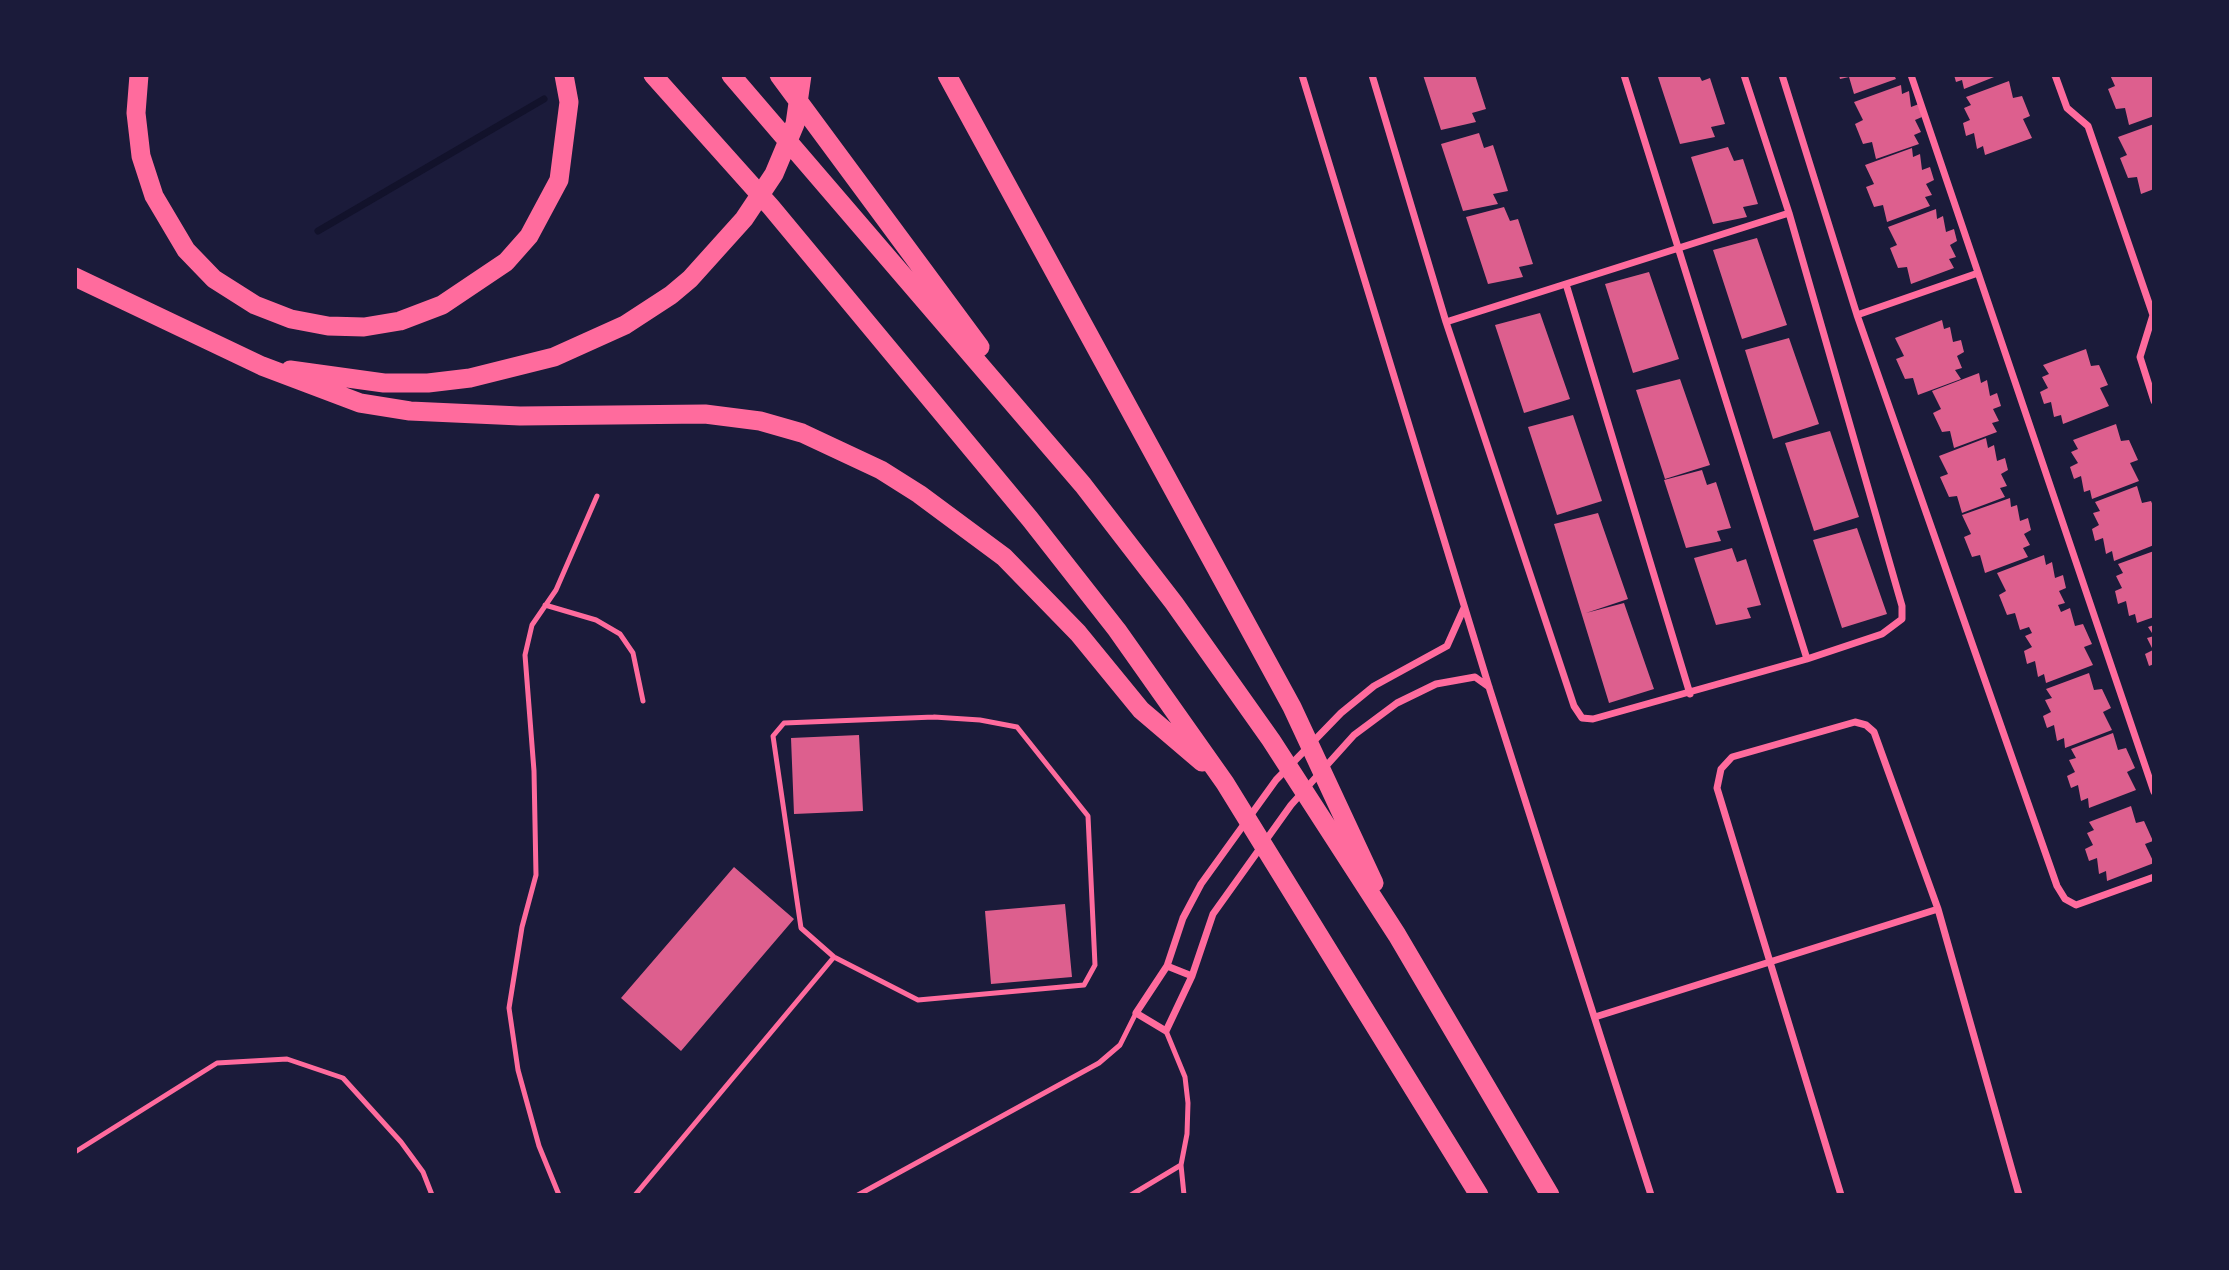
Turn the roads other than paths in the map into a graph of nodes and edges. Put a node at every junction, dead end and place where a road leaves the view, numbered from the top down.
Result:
1 (139, 75) edge
2 (564, 75) edge
3 (653, 75) edge
4 (731, 75) edge
5 (779, 75) edge
6 (802, 75) edge
7 (947, 75) edge
8 (1303, 75) edge
9 (1372, 75) edge
10 (1624, 75) edge
11 (1744, 75) edge
12 (1782, 75) edge
13 (1911, 75) edge
14 (2054, 75) edge
15 (1789, 213) junction
16 (1678, 248) junction
17 (1978, 273) junction
18 (75, 277) edge
19 (1566, 284) junction
20 (1857, 315) junction
21 (1446, 322) junction
22 (262, 366) junction
23 (2154, 401) edge
24 (1083, 485) junction
25 (597, 496) dead end
26 (545, 605) junction
27 (1465, 607) junction
28 (1807, 659) junction
29 (1489, 687) junction
30 (1690, 694) junction
31 (643, 701) dead end
32 (1225, 783) junction
33 (2154, 792) edge
34 (2154, 877) edge
35 (1938, 909) junction
36 (1397, 935) junction
37 (835, 957) junction
38 (1772, 962) junction
39 (1167, 966) junction
40 (1192, 976) junction
41 (1136, 1013) junction
42 (1595, 1017) junction
43 (1166, 1031) junction
44 (75, 1152) edge
45 (1181, 1165) junction
46 (432, 1195) edge
47 (559, 1195) edge
48 (635, 1195) edge
49 (858, 1195) edge
50 (1131, 1195) edge
51 (1184, 1195) edge
52 (1479, 1195) edge
53 (1550, 1195) edge
54 (1651, 1195) edge
55 (1842, 1195) edge
56 (2019, 1195) edge

1 - 2 highway
3 - 32 highway
4 - 24 highway
5 - 24 highway
6 - 22 highway
7 - 36 highway
8 - 27 street
9 - 21 street
10 - 16 street
11 - 15 street
12 - 20 street
13 - 17 street
14 - 23 street
15 - 16 street
15 - 28 street
16 - 19 street
16 - 28 street
17 - 20 street
17 - 33 street
18 - 22 highway
19 - 21 street
19 - 30 street
20 - 34 street
21 - 30 street
22 - 32 highway
24 - 36 highway
25 - 26 lane
26 - 31 lane
26 - 47 lane
27 - 29 street
27 - 39 street
28 - 30 street
29 - 40 street
29 - 42 street
32 - 52 highway
35 - 38 street
35 - 38 street
35 - 56 street
36 - 53 highway
37 - 37 lane
37 - 48 lane
38 - 42 street
38 - 55 street
39 - 40 street
39 - 41 street
40 - 43 street
41 - 43 street
41 - 49 lane
42 - 54 street
43 - 45 lane
44 - 46 lane
45 - 50 lane
45 - 51 lane

